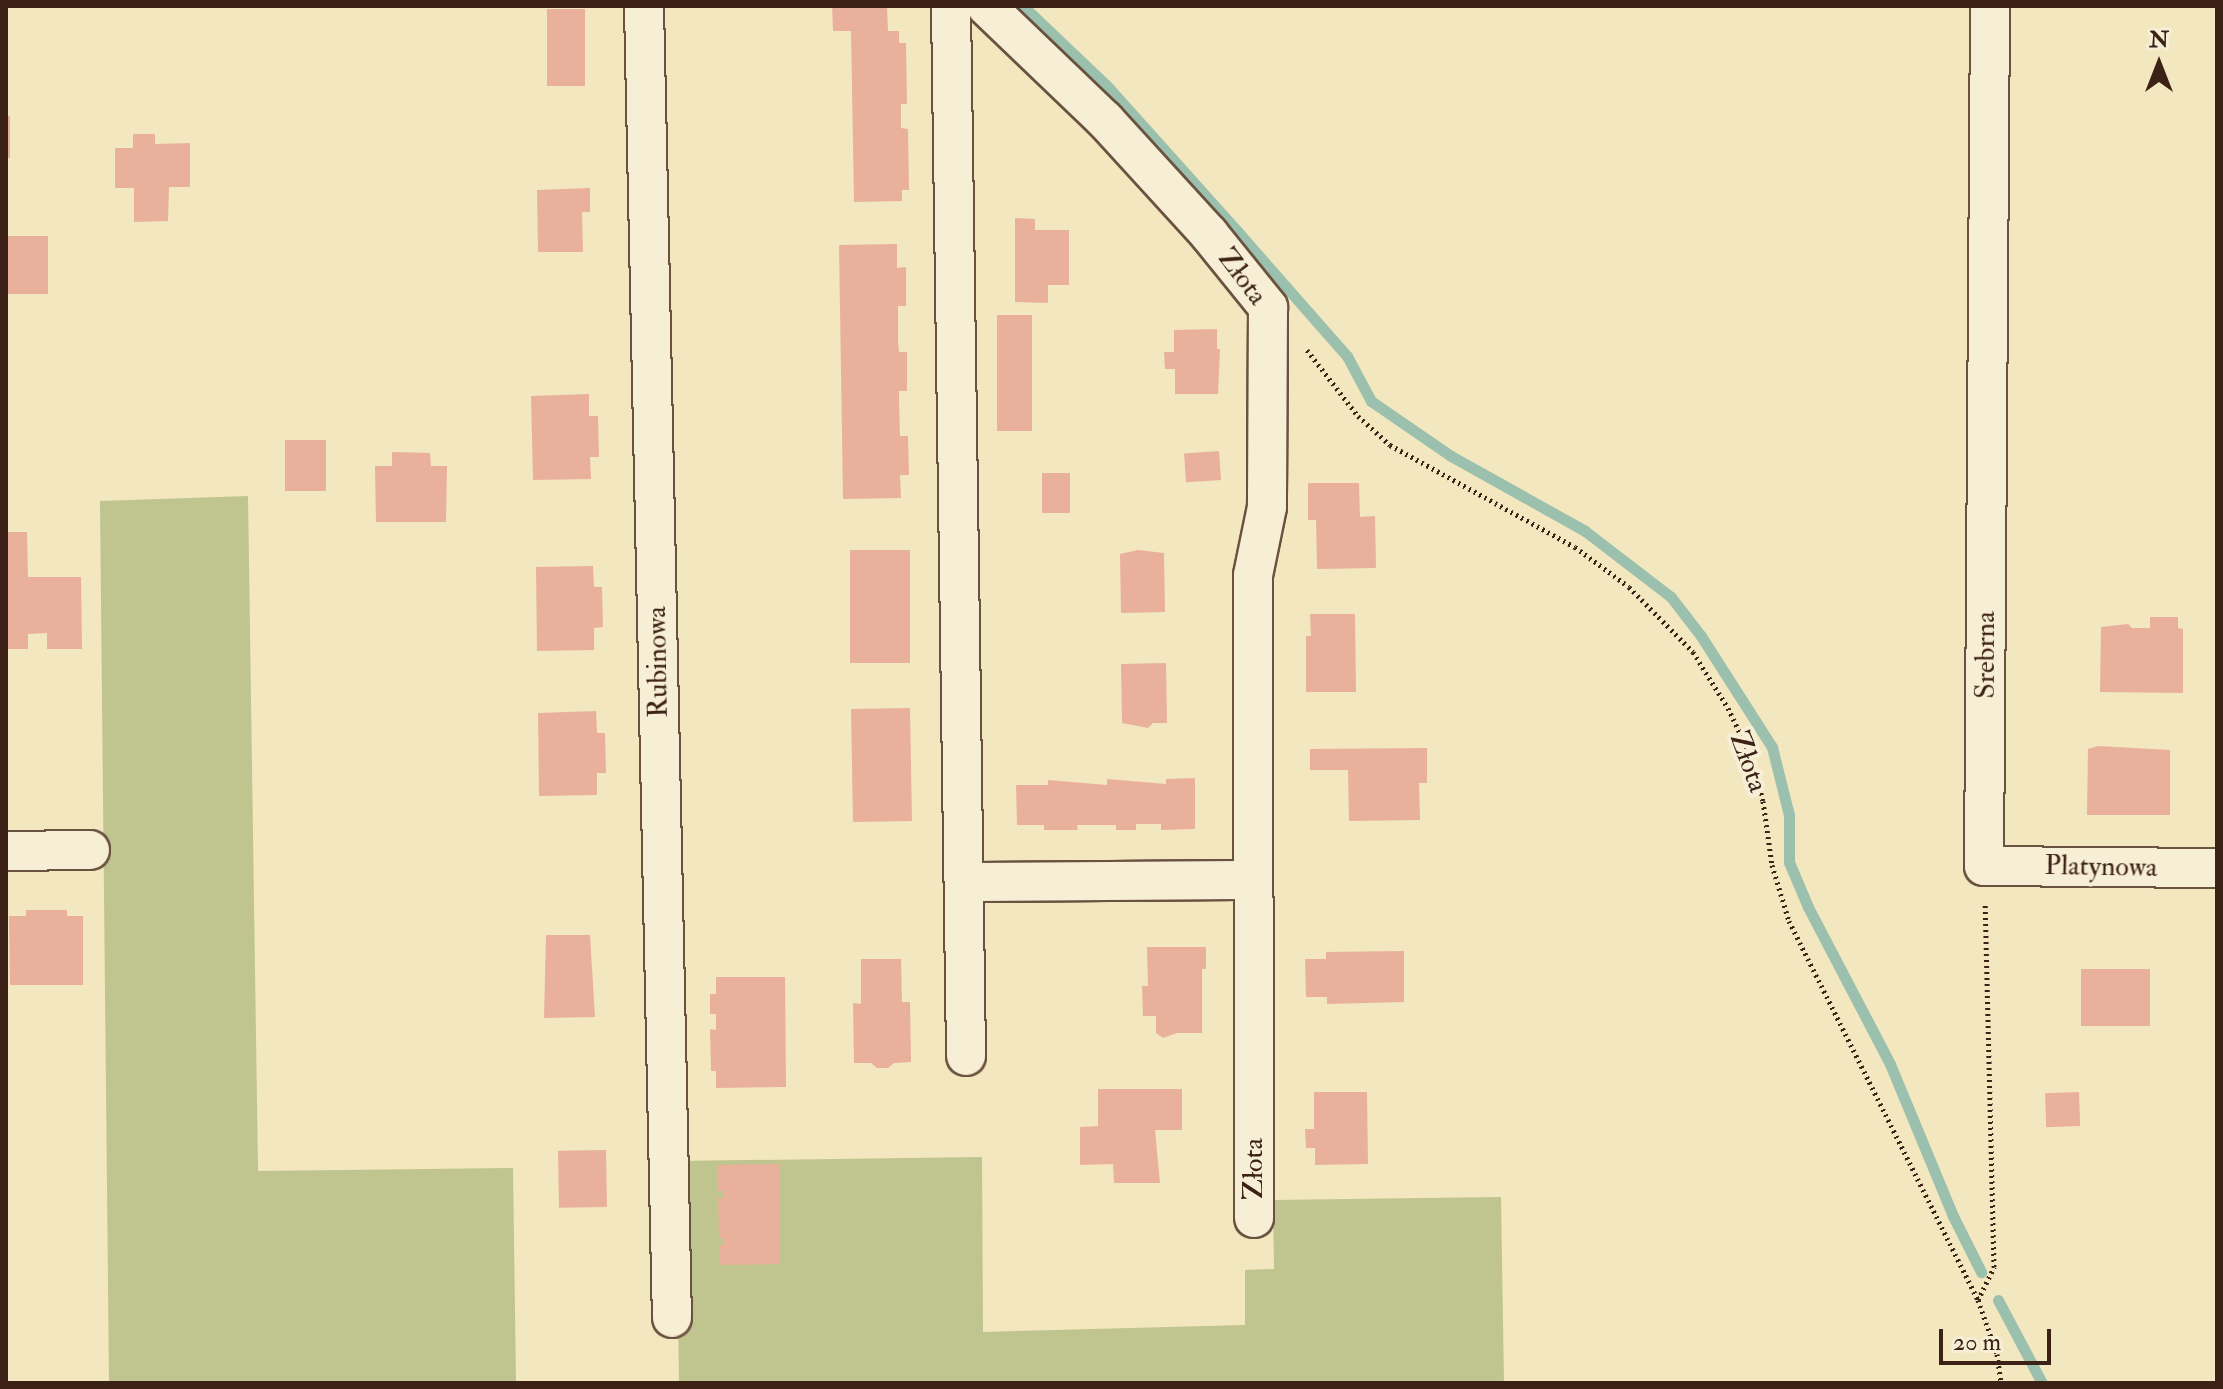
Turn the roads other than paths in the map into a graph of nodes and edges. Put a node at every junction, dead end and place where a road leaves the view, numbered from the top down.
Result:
1 (644, 6) edge
2 (951, 6) edge
3 (986, 6) edge
4 (1990, 6) edge
5 (90, 850) dead end
6 (6, 851) edge
7 (1984, 866) joint
8 (2217, 868) edge
9 (1253, 880) junction
10 (964, 882) junction
11 (966, 1056) dead end
12 (1254, 1218) dead end
13 (672, 1318) dead end

1 - 13 street, Rubinowa
2 - 10 street
3 - 9 street, Złota
4 - 7 street, Srebrna
5 - 6 street
7 - 8 street, Platynowa
9 - 10 street
9 - 12 street, Złota
10 - 11 street

